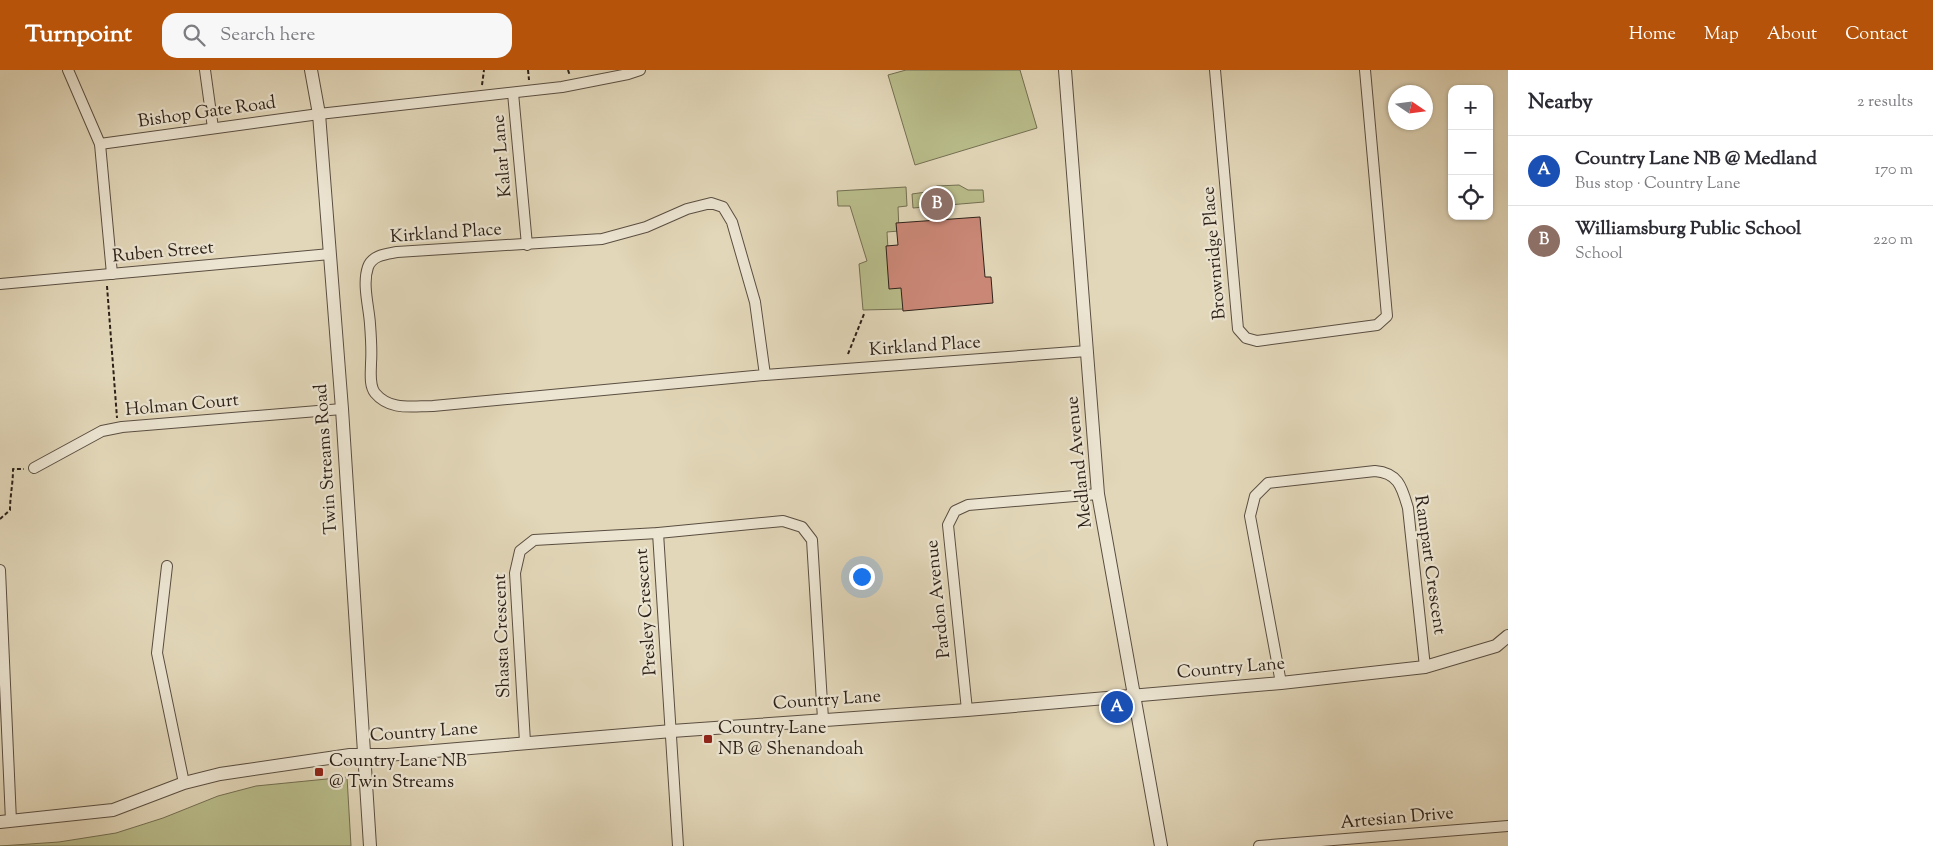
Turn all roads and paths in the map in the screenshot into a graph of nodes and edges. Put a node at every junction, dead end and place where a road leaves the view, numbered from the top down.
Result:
1 (68, 70) edge
2 (206, 70) edge
3 (311, 70) edge
4 (484, 70) edge
5 (640, 70) edge
6 (1065, 70) edge
7 (1215, 70) edge
8 (1365, 70) edge
9 (513, 93) junction
10 (480, 97) junction
11 (319, 114) junction
12 (213, 128) junction
13 (100, 144) junction
14 (527, 245) junction
15 (330, 254) junction
16 (112, 274) junction
17 (0, 284) edge
18 (864, 314) dead end
19 (1087, 351) junction
20 (848, 354) dead end
21 (765, 376) junction
22 (342, 409) junction
23 (117, 428) junction
24 (34, 468) joint
25 (1098, 494) junction
26 (0, 519) edge
27 (658, 533) junction
28 (167, 566) dead end
29 (0, 570) edge
30 (1508, 636) edge
31 (1425, 667) junction
32 (1281, 683) junction
33 (1133, 696) junction
34 (966, 710) junction
35 (823, 719) junction
36 (672, 730) junction
37 (525, 742) junction
38 (364, 755) junction
39 (184, 783) junction
40 (5, 822) edge
41 (1508, 826) edge
42 (370, 846) edge
43 (678, 846) edge
44 (1161, 846) edge
45 (1259, 846) edge

1 - 13 street
2 - 12 street
3 - 11 street, Twin Streams Road
4 - 10 path
5 - 9 street, Bishop Gate Road
6 - 19 street, Medland Avenue
7 - 8 street, Brownridge Place
9 - 10 street, Bishop Gate Road
9 - 14 street, Kalar Lane
10 - 11 street, Bishop Gate Road
11 - 12 street, Bishop Gate Road
11 - 15 street, Twin Streams Road
12 - 13 street, Bishop Gate Road
13 - 16 street
14 - 21 street, Kirkland Place
14 - 21 street, Kirkland Place
15 - 16 street, Ruben Street
15 - 22 street, Twin Streams Road
16 - 17 street, Ruben Street
16 - 23 path
18 - 20 path
19 - 21 street, Kirkland Place
19 - 25 street, Medland Avenue
22 - 23 street, Holman Court
22 - 38 street, Twin Streams Road
23 - 24 street, Holman Court
24 - 26 path
25 - 33 street, Medland Avenue
25 - 34 street, Pardon Avenue
27 - 35 street, Presley Crescent
27 - 36 street, Presley Crescent
27 - 37 street, Shasta Crescent
28 - 39 street
29 - 40 street
30 - 31 street, Country Lane
31 - 32 street, Country Lane
31 - 32 street, Rampart Crescent
32 - 33 street, Country Lane
33 - 34 street, Country Lane
33 - 44 street, Medland Avenue
34 - 35 street, Country Lane
35 - 36 street, Country Lane
36 - 37 street, Country Lane
36 - 43 street, Presley Crescent
37 - 38 street, Country Lane
38 - 39 street, Country Lane
38 - 42 street, Twin Streams Road
39 - 40 street, Country Lane
41 - 45 street, Artesian Drive

